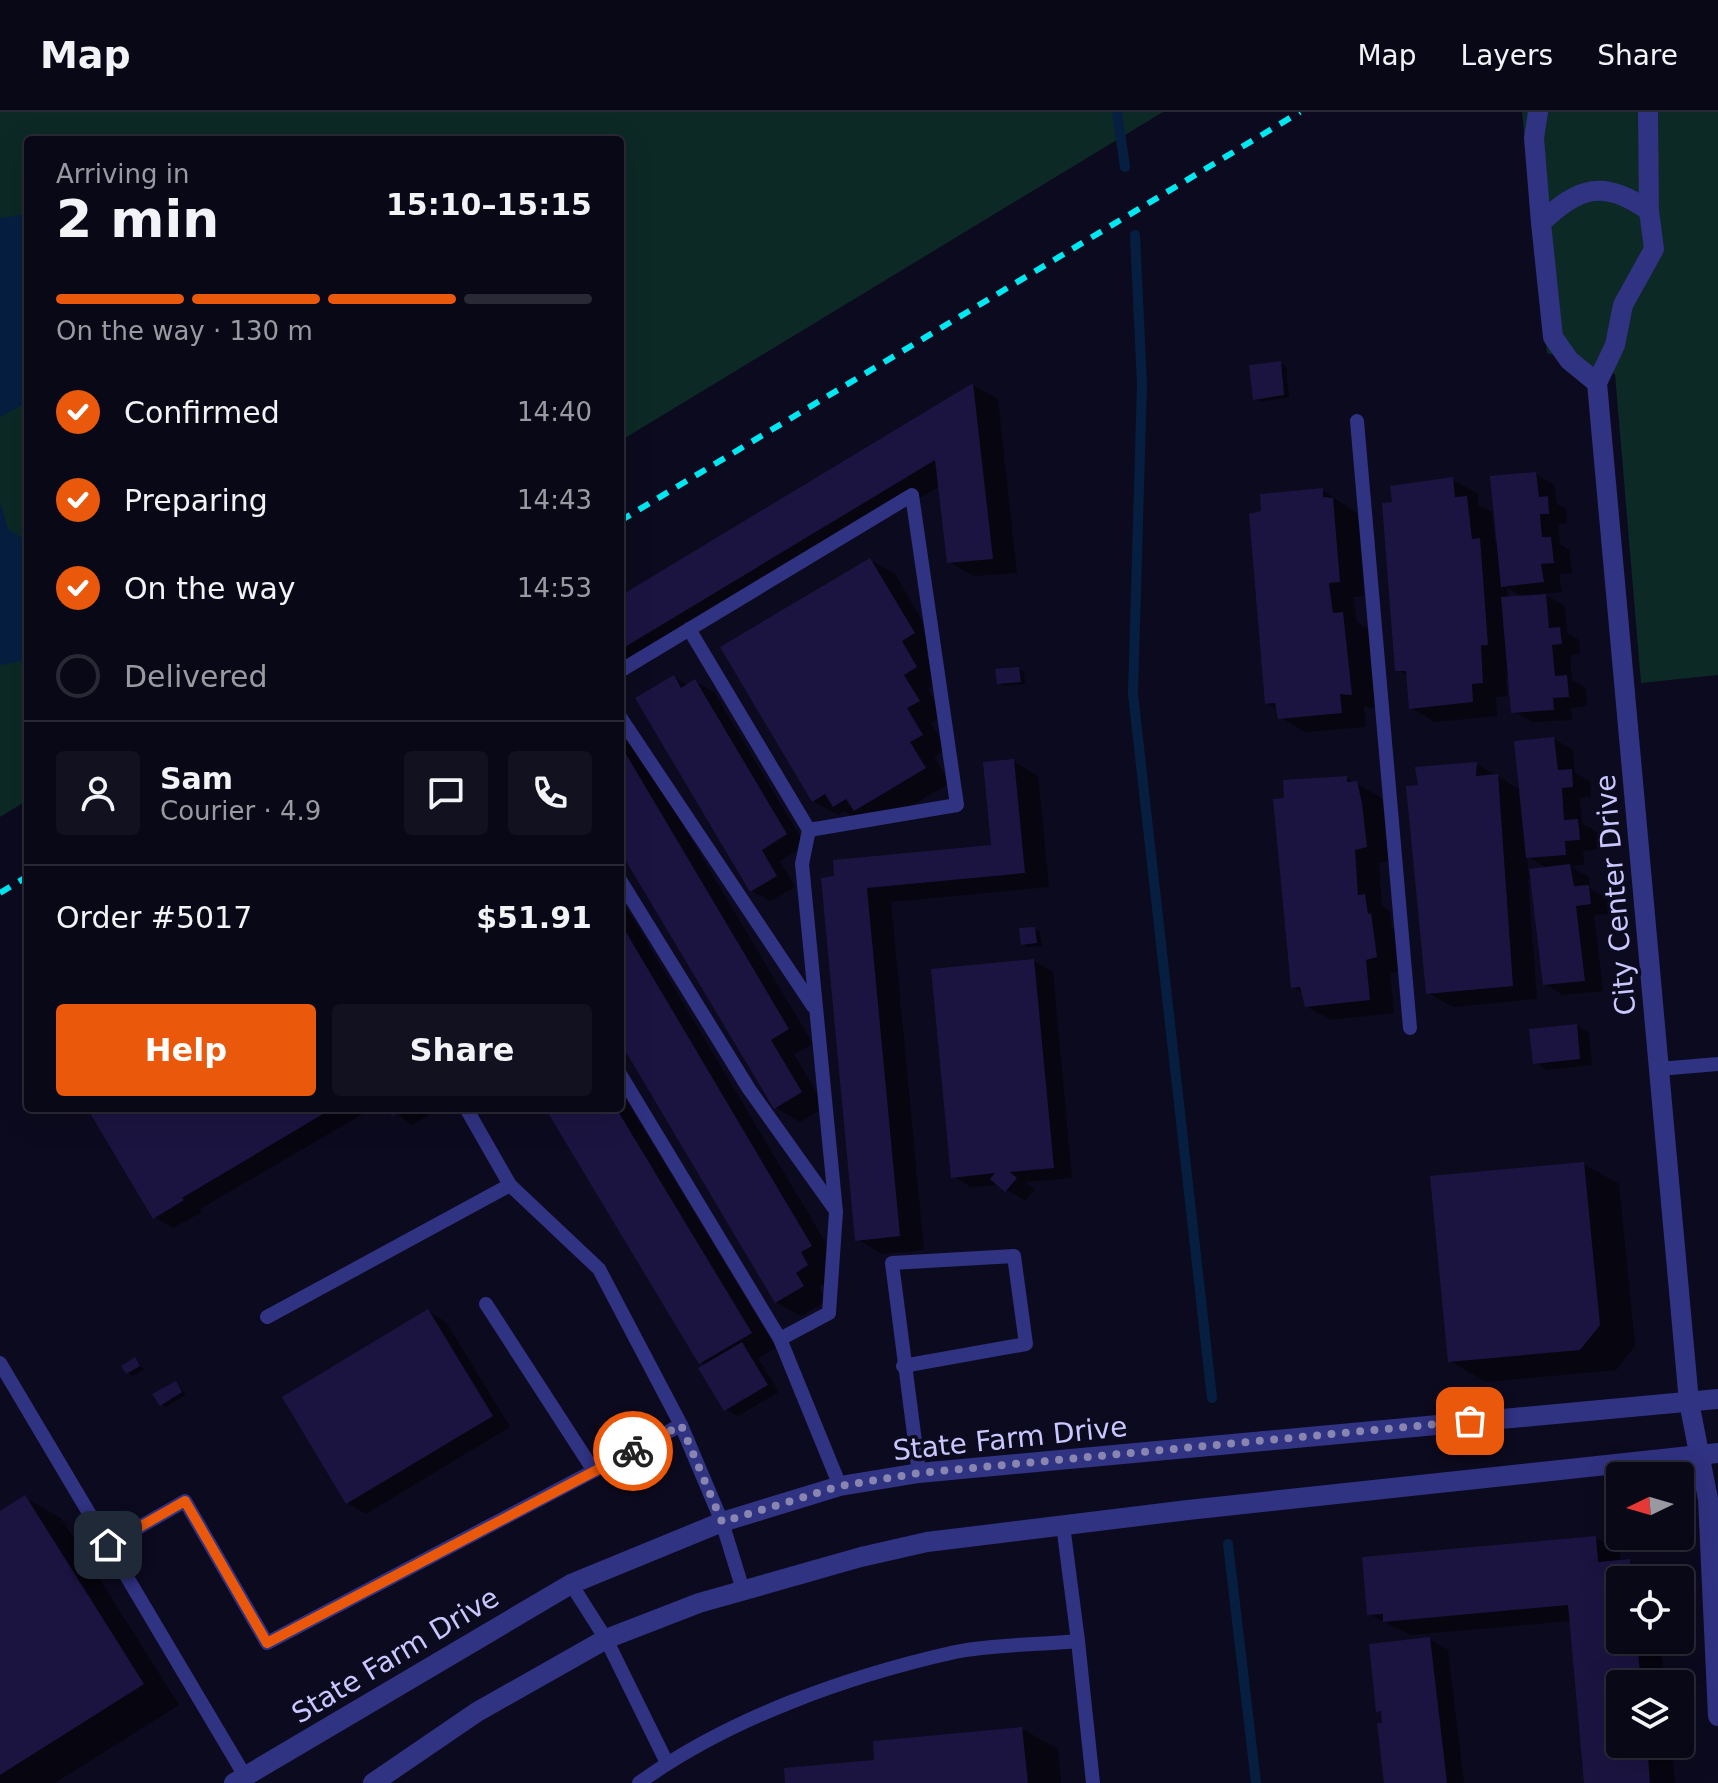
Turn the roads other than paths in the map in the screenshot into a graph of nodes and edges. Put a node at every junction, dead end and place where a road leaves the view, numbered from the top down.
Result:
1 (1538, 112) edge
2 (1648, 112) edge
3 (1649, 211) junction
4 (1541, 223) junction
5 (1597, 383) junction
6 (1357, 421) dead end
7 (689, 629) junction
8 (624, 669) edge
9 (624, 723) edge
10 (809, 830) junction
11 (624, 886) edge
12 (816, 1010) junction
13 (1410, 1028) dead end
14 (1718, 1064) edge
15 (1659, 1069) junction
16 (624, 1081) edge
17 (468, 1112) edge
18 (510, 1185) junction
19 (836, 1212) junction
20 (486, 1304) dead end
21 (267, 1317) dead end
22 (780, 1339) junction
23 (0, 1363) edge
24 (903, 1366) junction
25 (5, 1382) edge
26 (1718, 1399) edge
27 (1689, 1402) junction
28 (681, 1425) junction
29 (1709, 1453) edge
30 (594, 1471) junction
31 (919, 1473) junction
32 (840, 1486) junction
33 (722, 1522) junction
34 (1063, 1525) junction
35 (108, 1545) junction
36 (571, 1584) junction
37 (743, 1590) junction
38 (606, 1639) junction
39 (1078, 1641) junction
40 (1718, 1716) edge
41 (667, 1763) junction
42 (240, 1780) edge
43 (373, 1783) edge
44 (639, 1783) edge
45 (1093, 1783) edge

1 - 4 street
2 - 3 street
3 - 4 street
3 - 5 street
4 - 5 street
5 - 15 street, City Center Drive
6 - 13 lane
7 - 8 lane
7 - 10 lane
7 - 10 lane
9 - 12 lane
10 - 12 lane
11 - 19 lane
12 - 19 lane
14 - 15 lane
15 - 27 street, City Center Drive
16 - 22 lane
17 - 18 lane
18 - 21 lane
18 - 28 lane
19 - 22 lane
20 - 30 lane
22 - 32 lane
23 - 25 lane
24 - 24 lane
24 - 31 lane
25 - 35 lane
26 - 27 street, State Farm Drive
27 - 29 street, City Center Drive
27 - 31 street, State Farm Drive
28 - 30 lane
28 - 33 lane
29 - 34 street
29 - 40 street, City Center Drive
30 - 35 lane
31 - 32 street, State Farm Drive
32 - 33 street, State Farm Drive
33 - 36 street, State Farm Drive
33 - 37 lane
34 - 37 street
34 - 39 lane
35 - 42 lane
36 - 38 lane
36 - 42 street, State Farm Drive
37 - 38 street
38 - 41 lane
38 - 43 street
39 - 41 lane
39 - 45 lane
41 - 44 lane

